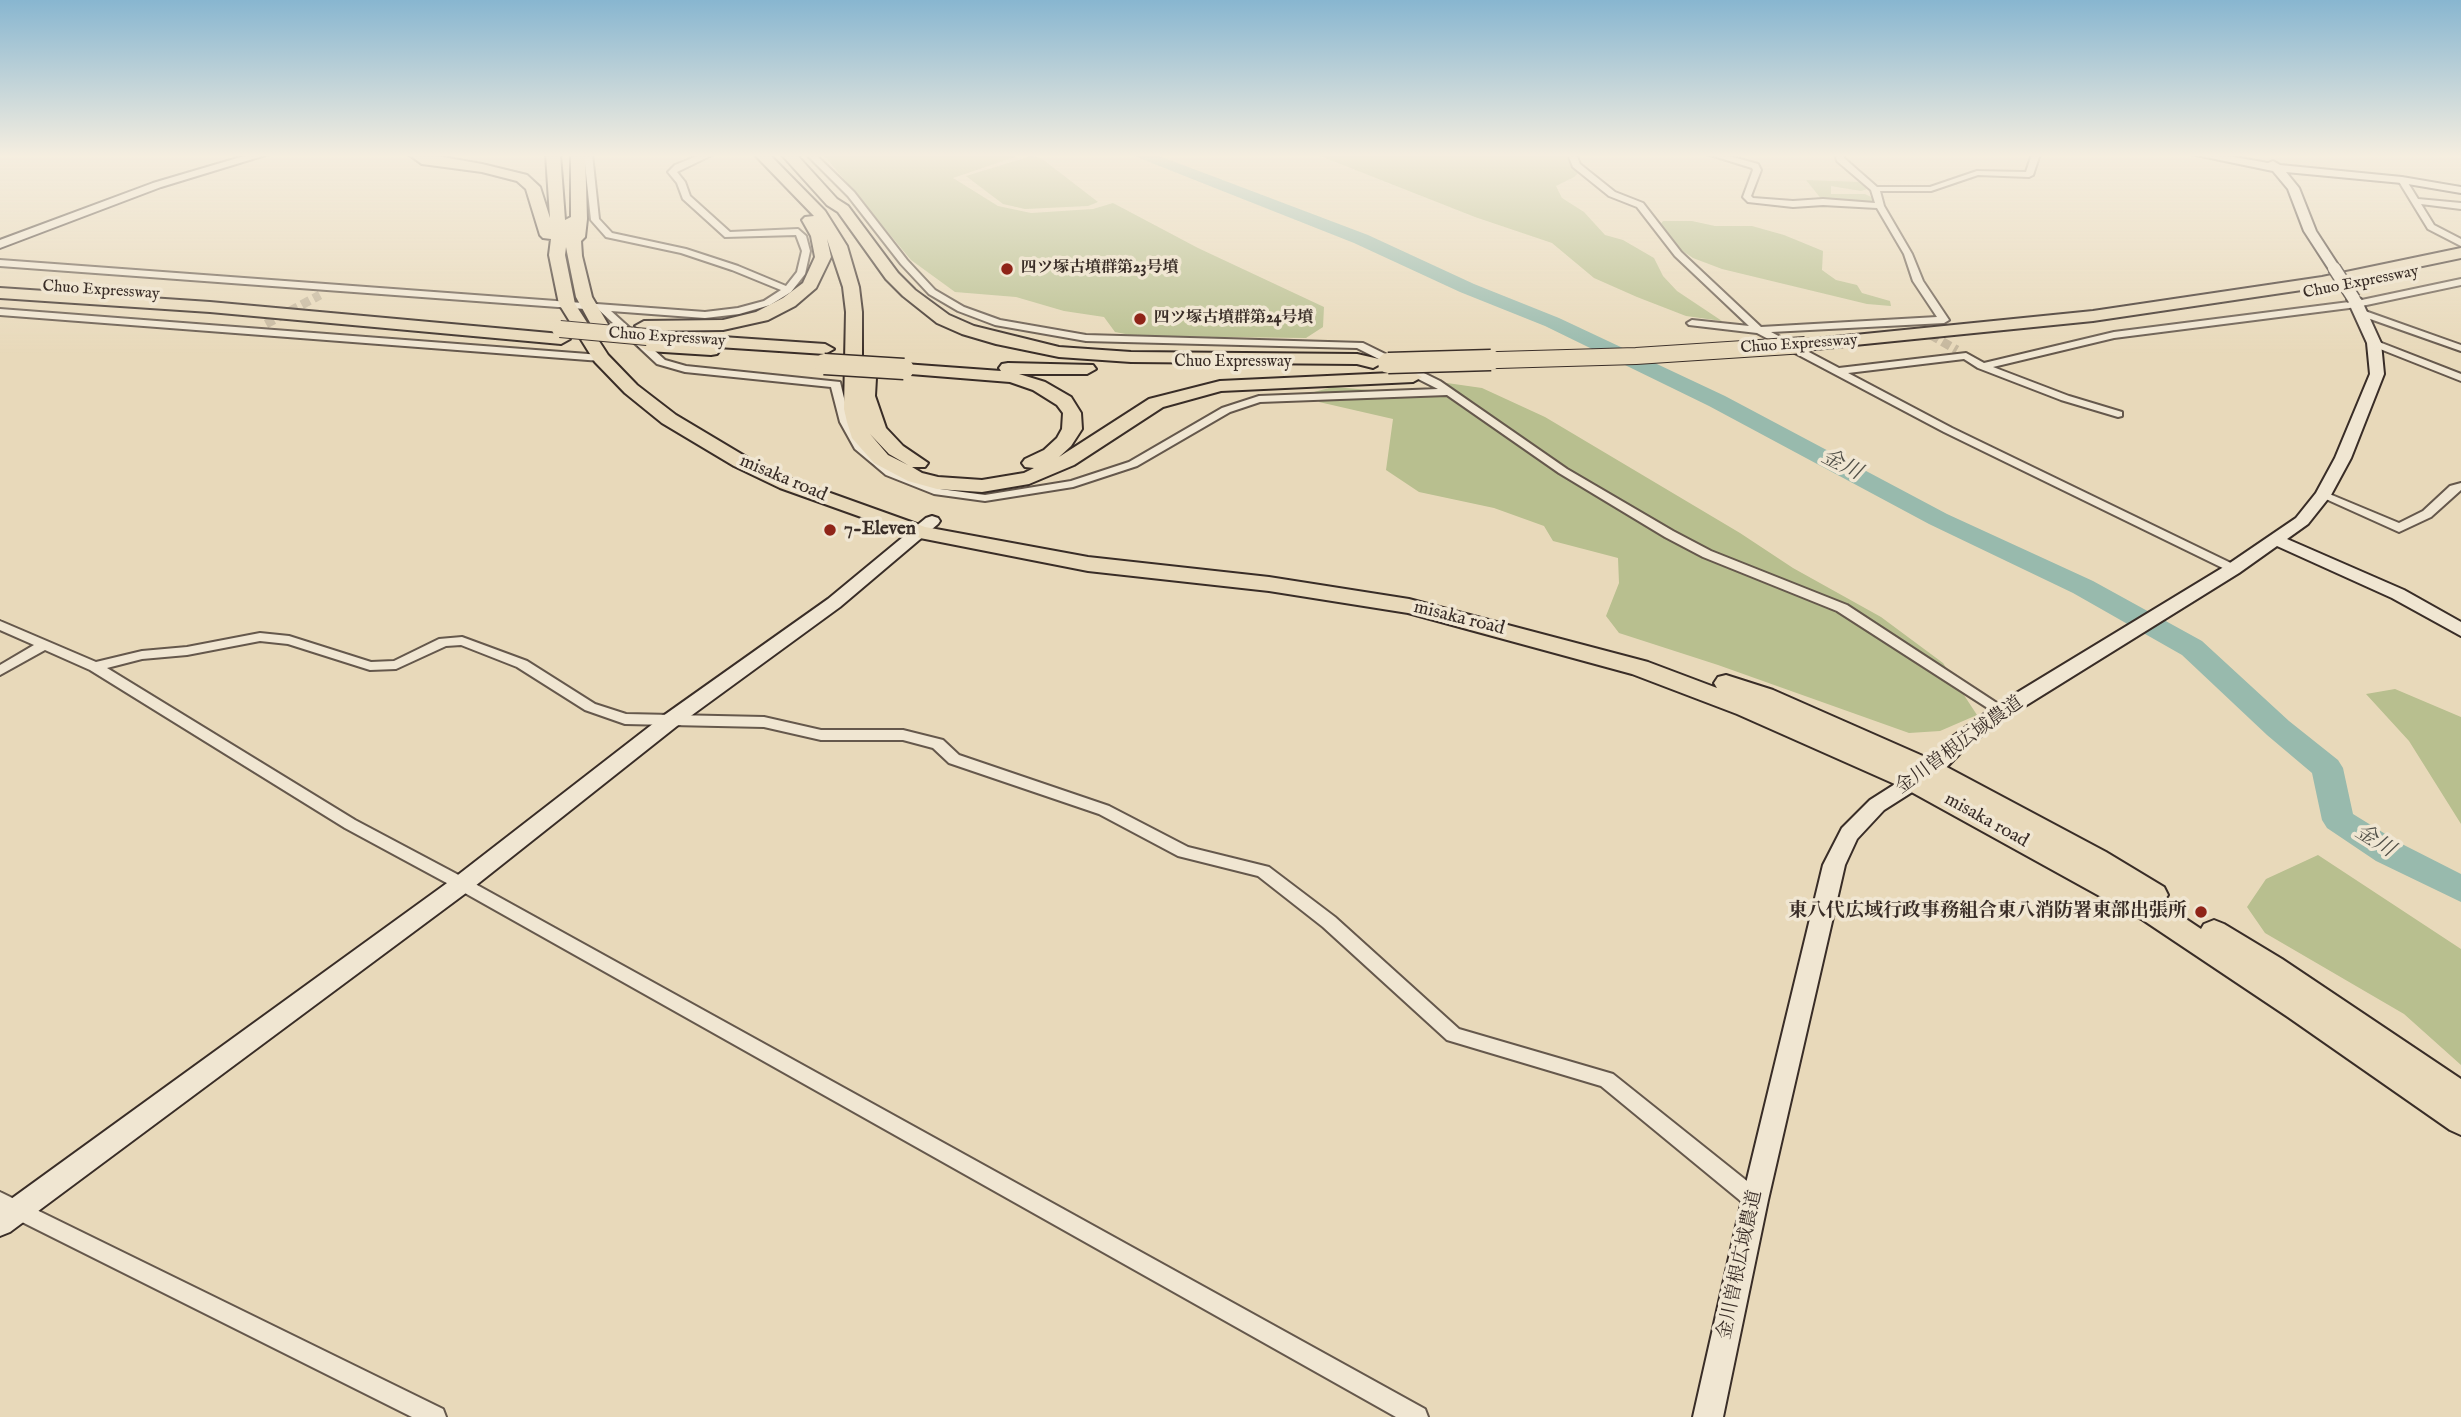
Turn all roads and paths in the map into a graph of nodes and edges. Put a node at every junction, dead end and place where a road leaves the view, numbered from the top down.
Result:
1 (64, 220) edge
2 (545, 220) edge
3 (558, 220) edge
4 (576, 220) edge
5 (596, 220) edge
6 (712, 220) edge
7 (809, 220) edge
8 (824, 220) edge
9 (837, 220) edge
10 (851, 220) edge
11 (871, 220) edge
12 (1652, 220) edge
13 (1888, 220) edge
14 (2306, 220) edge
15 (2427, 220) edge
16 (2461, 243) edge
17 (0, 244) edge
18 (2461, 253) edge
19 (557, 256) junction
20 (0, 263) edge
21 (2461, 263) edge
22 (2461, 282) edge
23 (0, 284) edge
24 (332, 288) junction
25 (788, 290) junction
26 (0, 293) edge
27 (320, 295) tunnel mouth
28 (2358, 305) junction
29 (0, 312) edge
30 (572, 317) junction
31 (1692, 323) dead end
32 (266, 324) tunnel mouth
33 (1759, 330) junction
34 (251, 331) junction
35 (646, 336) junction
36 (2374, 343) junction
37 (2461, 348) edge
38 (824, 357) junction
39 (601, 358) junction
40 (901, 362) junction
41 (1381, 363) junction
42 (1982, 366) junction
43 (1840, 370) junction
44 (1409, 375) junction
45 (2461, 378) edge
46 (1448, 392) junction
47 (2118, 414) dead end
48 (2461, 486) edge
49 (2323, 495) junction
50 (926, 526) junction
51 (2276, 540) junction
52 (2232, 569) junction
53 (2214, 580) joint
54 (0, 625) edge
55 (2461, 630) edge
56 (45, 644) junction
57 (95, 667) junction
58 (0, 671) edge
59 (2011, 706) junction
60 (670, 721) junction
61 (1923, 776) junction
62 (462, 884) junction
63 (2461, 1097) edge
64 (2461, 1120) edge
65 (1755, 1200) junction
66 (10, 1205) edge
67 (0, 1223) edge
68 (435, 1417) edge
69 (1417, 1417) edge
70 (1708, 1417) edge

1 - 17 street
2 - 19 highway
3 - 19 highway, misaka road
4 - 30 highway, misaka road
5 - 25 street
6 - 25 street
7 - 35 highway
8 - 44 highway
9 - 40 highway
10 - 41 highway
11 - 46 street
12 - 33 street
13 - 33 street
14 - 28 street, 金川曽根広域農道, bridge
15 - 16 street
18 - 41 highway, Chuo Expressway, bridge
19 - 30 highway, misaka road
20 - 24 street
21 - 44 highway, Chuo Expressway
22 - 28 street
23 - 30 highway, Chuo Expressway
24 - 27 street
24 - 30 street
25 - 30 street
26 - 30 highway, Chuo Expressway
28 - 36 street, 金川曽根広域農道
28 - 37 street
28 - 42 street
29 - 34 street
30 - 35 highway, Chuo Expressway
30 - 39 highway, misaka road
30 - 46 street
30 - 50 highway, misaka road
31 - 33 street
32 - 34 street
33 - 43 street
34 - 39 street
35 - 38 highway, Chuo Expressway
35 - 38 highway, Chuo Expressway
36 - 45 street
36 - 49 street, 金川曽根広域農道
38 - 40 highway, bridge
39 - 50 highway, misaka road
40 - 41 highway, Chuo Expressway
40 - 44 highway, Chuo Expressway
42 - 43 street
42 - 47 street
43 - 52 street
46 - 59 street
48 - 49 street
49 - 51 street, 金川曽根広域農道
50 - 60 street
50 - 61 highway, misaka road
51 - 52 street, 金川曽根広域農道
51 - 55 street
52 - 53 street, 金川曽根広域農道
53 - 59 street, 金川曽根広域農道
54 - 56 street
56 - 57 street
56 - 58 street
57 - 60 street
57 - 62 street
59 - 61 street, 金川曽根広域農道
60 - 62 street
60 - 65 street
61 - 63 highway, misaka road
61 - 64 highway, misaka road
61 - 65 street, 金川曽根広域農道
62 - 66 street
62 - 69 street
65 - 70 street, 金川曽根広域農道
66 - 67 street
66 - 68 street

